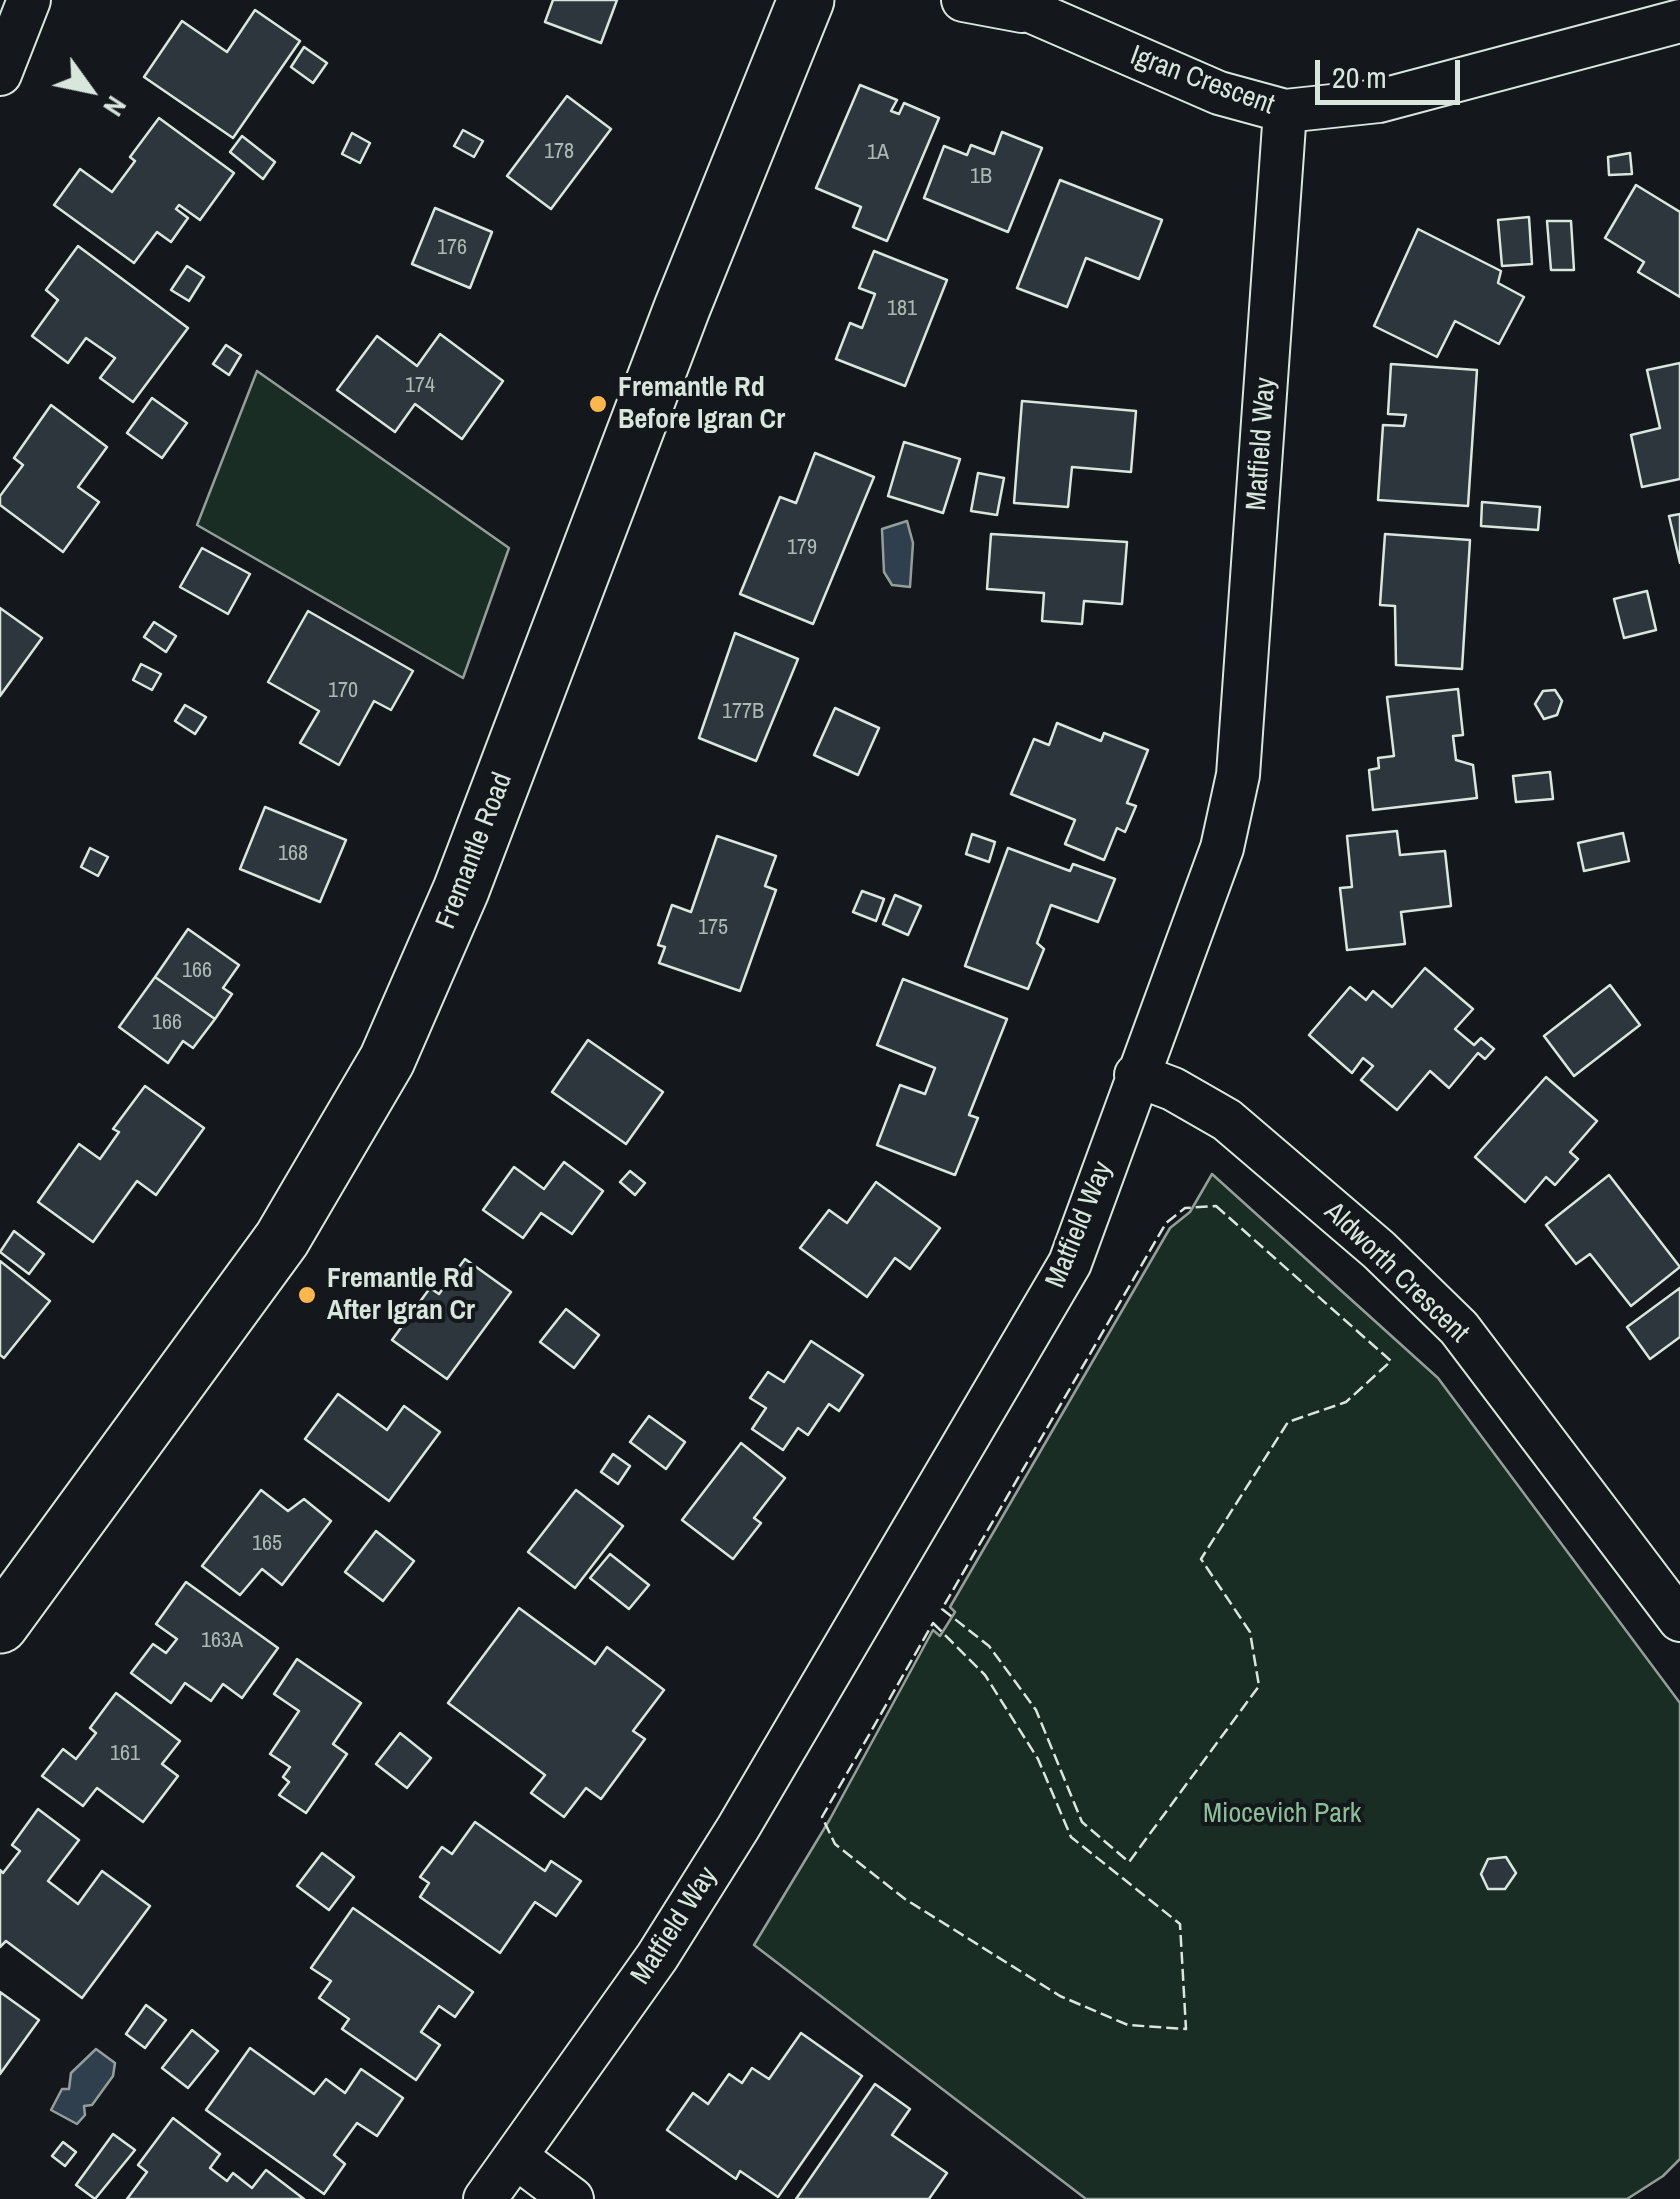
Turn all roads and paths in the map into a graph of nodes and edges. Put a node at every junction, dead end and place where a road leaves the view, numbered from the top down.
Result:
1 (29, 0) edge
2 (806, 0) edge
3 (963, 0) edge
4 (1013, 5) edge
5 (1680, 20) edge
6 (0, 74) edge
7 (1285, 111) junction
8 (1136, 1075) junction
9 (1680, 1620) edge
10 (0, 1625) edge
11 (516, 2157) junction
12 (485, 2199) edge
13 (572, 2199) edge

1 - 6 street
2 - 10 main road, Fremantle Road
3 - 4 street, Igran Crescent
4 - 7 street, Igran Crescent
5 - 7 street, Igran Crescent
7 - 8 street, Matfield Way
8 - 9 street, Aldworth Crescent
8 - 11 street, Matfield Way
11 - 12 street, Matfield Way
11 - 13 street

